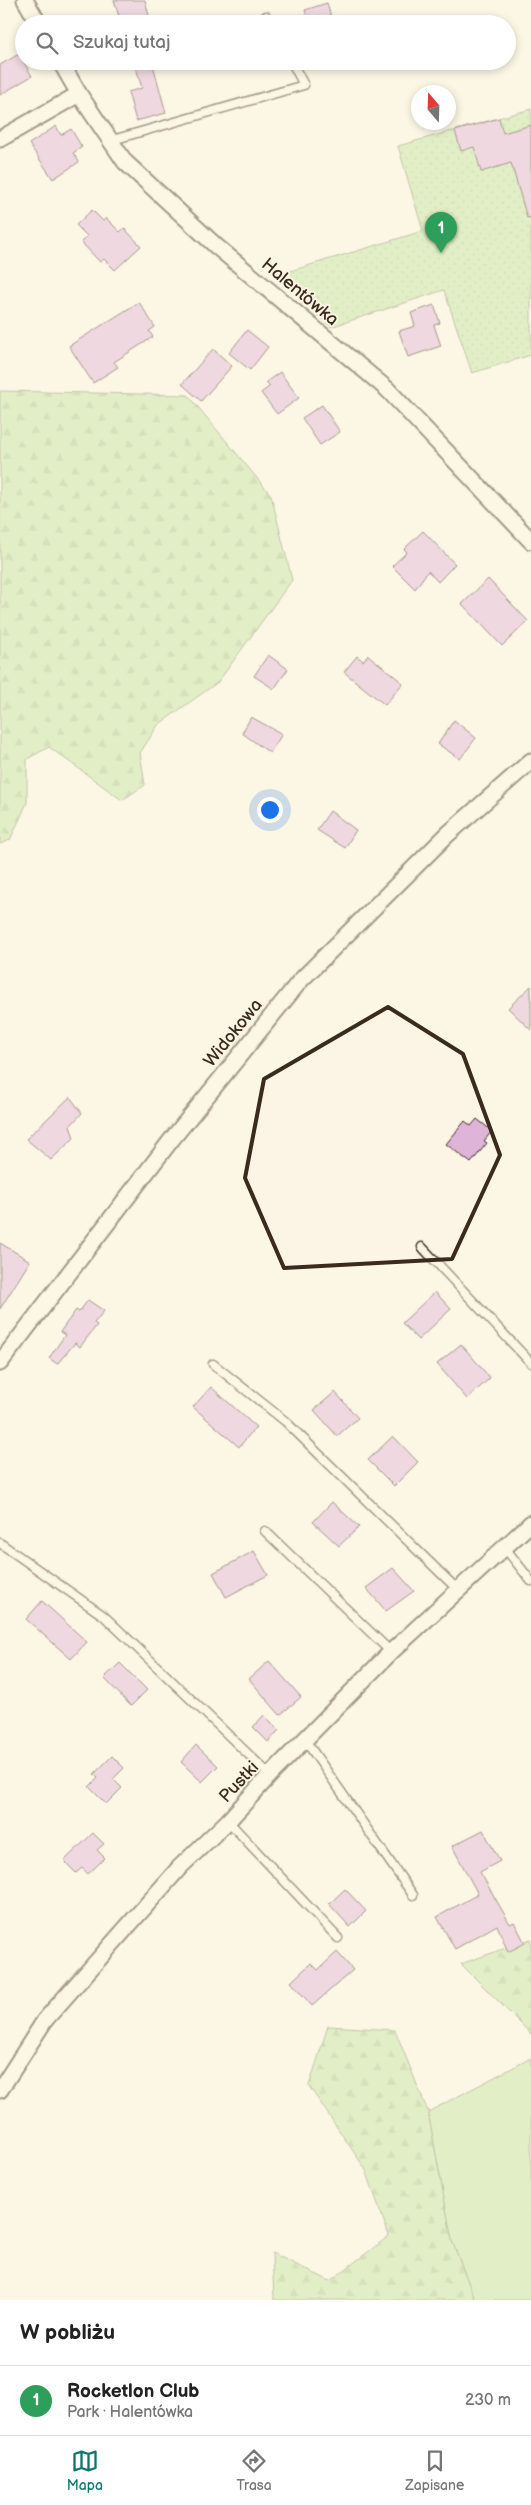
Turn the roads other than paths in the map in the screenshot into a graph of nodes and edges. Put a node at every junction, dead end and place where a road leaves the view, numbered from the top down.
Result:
1 (25, 0) edge
2 (34, 15) edge
3 (65, 70) edge
4 (296, 70) edge
5 (78, 94) junction
6 (0, 139) edge
7 (109, 142) junction
8 (531, 541) edge
9 (531, 761) edge
10 (422, 1247) dead end
11 (0, 1363) edge
12 (213, 1364) dead end
13 (531, 1364) edge
14 (531, 1523) edge
15 (265, 1531) dead end
16 (0, 1543) edge
17 (505, 1548) junction
18 (531, 1581) edge
19 (458, 1590) junction
20 (391, 1652) junction
21 (305, 1740) junction
22 (270, 1775) junction
23 (228, 1822) junction
24 (413, 1895) dead end
25 (338, 1938) dead end
26 (0, 2090) edge

1 - 2 street
3 - 5 street, Halentówka
4 - 7 lane
5 - 6 street
5 - 7 street, Halentówka
7 - 8 street, Halentówka
9 - 11 street, Widokowa
10 - 13 lane
12 - 19 lane
14 - 17 street, Pustki
15 - 20 lane
16 - 22 lane
17 - 18 lane
17 - 19 street, Pustki
19 - 20 street, Pustki
20 - 21 street, Pustki
21 - 22 street, Pustki
21 - 24 lane
22 - 23 street, Pustki
23 - 25 lane
23 - 26 street, Pustki

